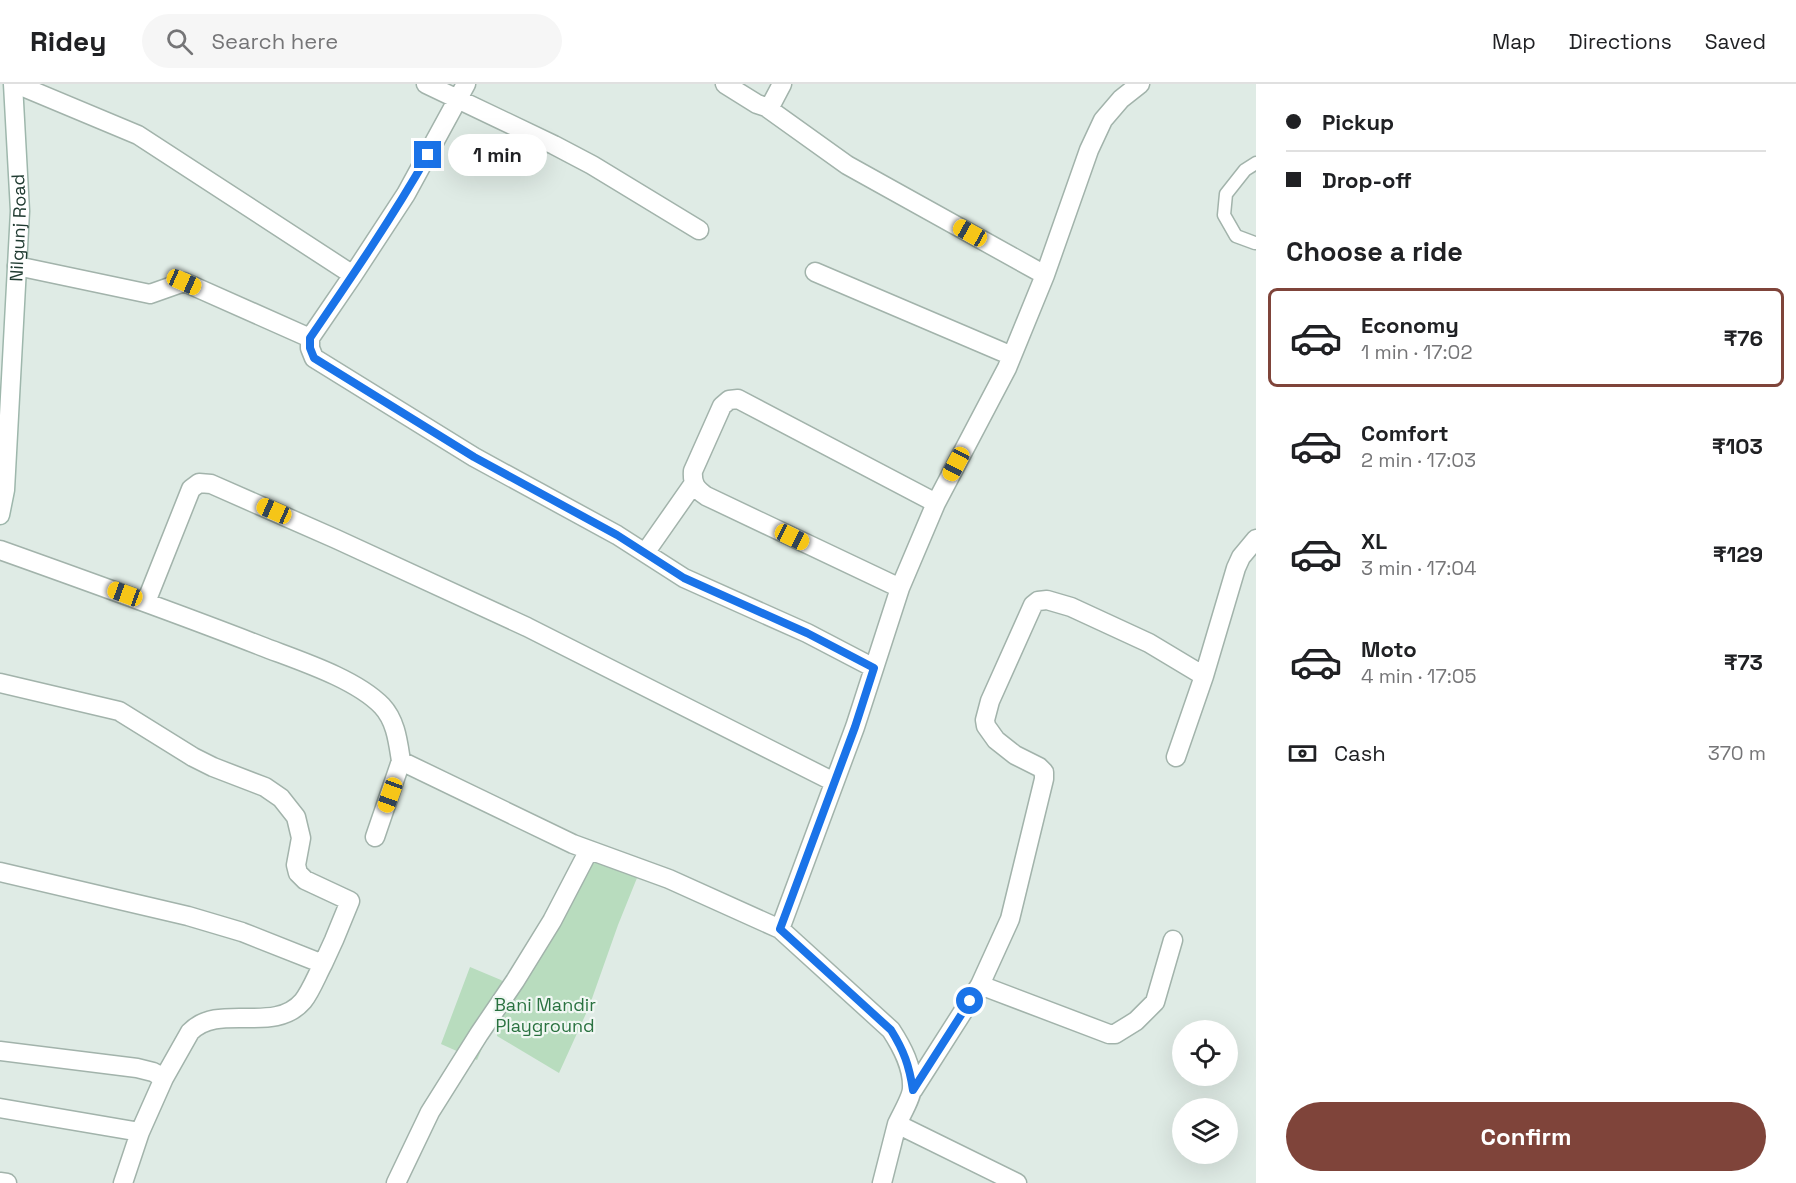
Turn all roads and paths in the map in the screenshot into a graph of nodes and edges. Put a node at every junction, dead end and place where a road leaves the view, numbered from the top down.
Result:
1 (14, 84) edge
2 (426, 84) edge
3 (725, 84) edge
4 (782, 84) edge
5 (1140, 84) edge
6 (462, 92) edge
7 (766, 107) junction
8 (1256, 163) edge
9 (699, 230) dead end
10 (1255, 243) edge
11 (17, 266) junction
12 (815, 272) dead end
13 (353, 275) junction
14 (1045, 275) junction
15 (310, 338) junction
16 (1012, 356) junction
17 (694, 483) junction
18 (936, 503) junction
19 (0, 515) edge
20 (1256, 539) edge
21 (0, 550) edge
22 (645, 553) junction
23 (900, 588) junction
24 (146, 602) junction
25 (874, 668) junction
26 (1204, 676) junction
27 (0, 683) edge
28 (1176, 757) dead end
29 (401, 761) junction
30 (834, 782) junction
31 (375, 837) dead end
32 (589, 850) junction
33 (0, 872) edge
34 (780, 929) junction
35 (1173, 940) dead end
36 (323, 964) junction
37 (980, 985) junction
38 (0, 1051) edge
39 (164, 1078) junction
40 (913, 1090) junction
41 (0, 1108) edge
42 (897, 1124) junction
43 (140, 1132) junction
44 (0, 1182) edge
45 (7, 1183) edge
46 (123, 1183) edge
47 (396, 1183) edge
48 (882, 1183) edge
49 (1017, 1183) edge

1 - 11 street, Nilgunj Road
1 - 13 street
2 - 6 street
3 - 7 street
4 - 7 street
5 - 14 street
6 - 9 street
6 - 13 street
7 - 14 street
8 - 10 lane
11 - 15 street
11 - 19 street, Nilgunj Road
12 - 16 street
13 - 15 street
14 - 16 street
15 - 22 street
16 - 18 street
17 - 18 street
17 - 22 street
17 - 23 street
18 - 23 street
20 - 26 street
21 - 24 street
22 - 25 street
23 - 25 street
24 - 29 street
24 - 30 street
25 - 30 street
26 - 28 street
26 - 37 street
27 - 36 street
29 - 31 street
29 - 32 street
30 - 34 street
32 - 34 street
32 - 47 street
33 - 36 street
34 - 40 street
35 - 37 street
36 - 39 street
37 - 40 street
38 - 39 street
39 - 43 street
40 - 42 street
41 - 43 street
42 - 48 street
42 - 49 street
43 - 46 street
44 - 45 street

